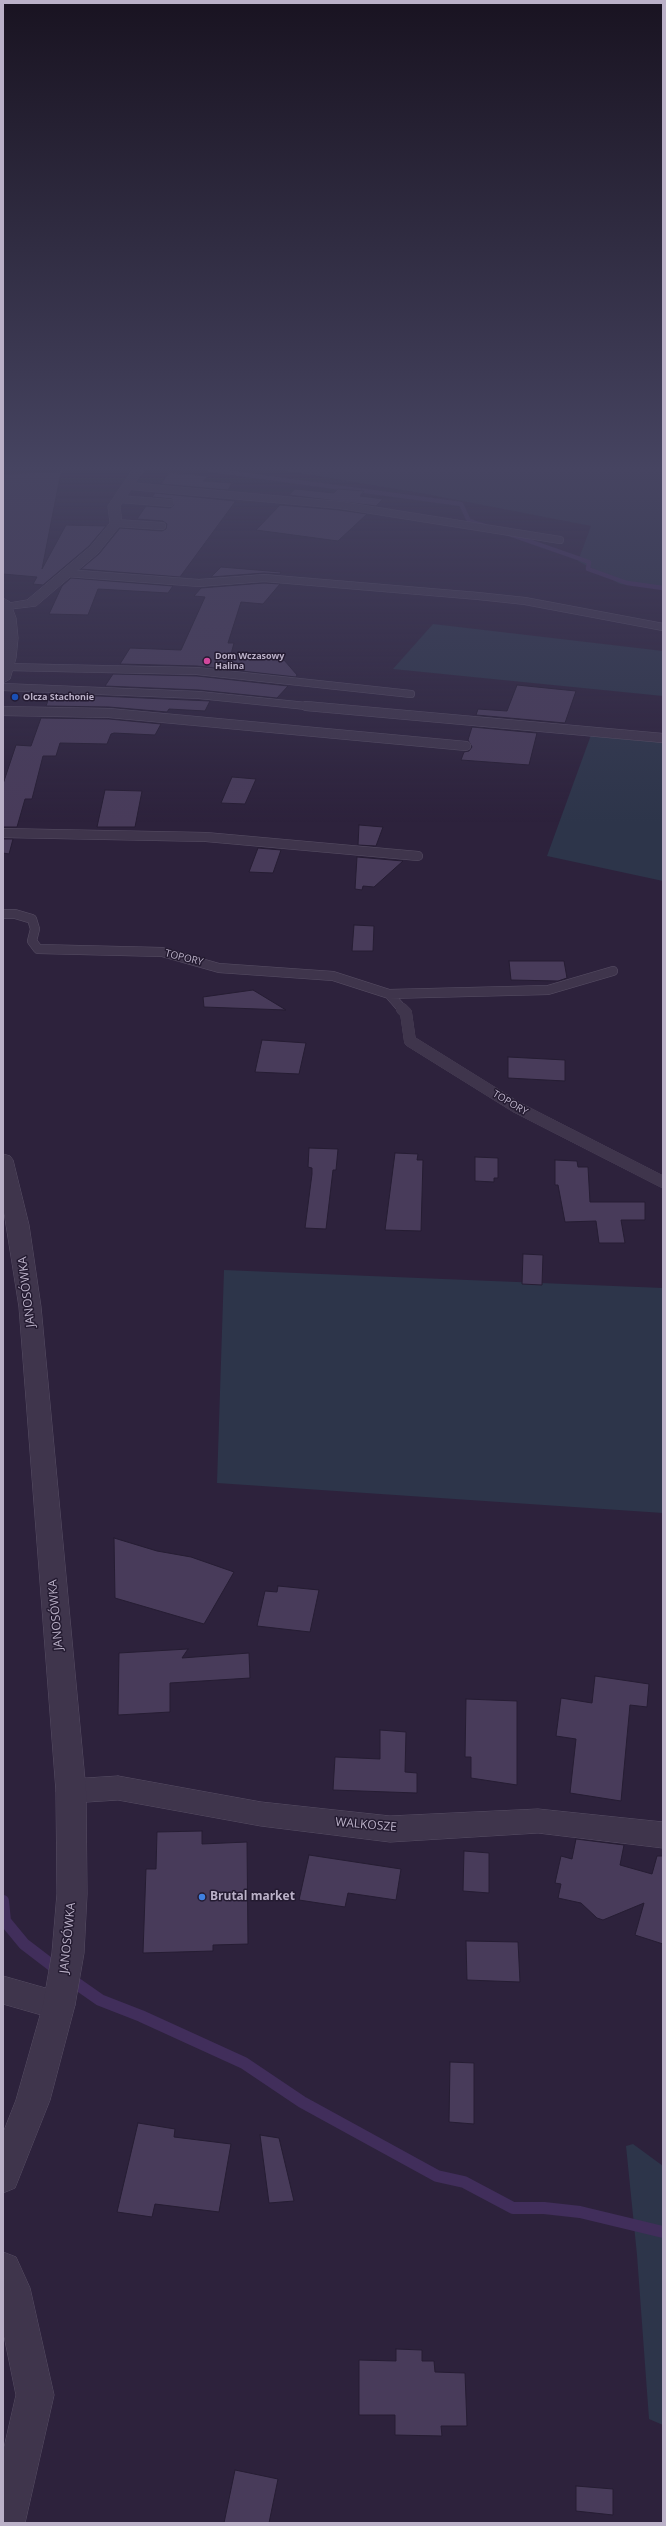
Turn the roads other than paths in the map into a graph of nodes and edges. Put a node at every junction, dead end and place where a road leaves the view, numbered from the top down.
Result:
1 (49, 588) edge
2 (381, 588) edge
3 (4, 605) edge
4 (663, 627) edge
5 (5, 673) edge
6 (3, 687) edge
7 (411, 694) dead end
8 (3, 711) edge
9 (663, 738) edge
10 (466, 746) dead end
11 (3, 833) edge
12 (418, 856) dead end
13 (3, 914) edge
14 (613, 971) dead end
15 (389, 994) junction
16 (3, 1160) edge
17 (663, 1182) edge
18 (71, 1790) junction
19 (663, 1836) edge
20 (3, 1990) edge
21 (59, 2005) junction
22 (3, 2176) edge
23 (3, 2270) edge
24 (6, 2523) edge

1 - 3 street
2 - 4 lane
3 - 5 street
5 - 7 lane
6 - 9 lane
8 - 10 lane
11 - 12 lane
13 - 15 lane, TOPORY
14 - 15 lane, TOPORY
15 - 17 lane, TOPORY
16 - 18 street, JANOSÓWKA
18 - 19 street, WALKOSZE
18 - 21 street, JANOSÓWKA
20 - 21 street
21 - 22 street, JANOSÓWKA
23 - 24 street

